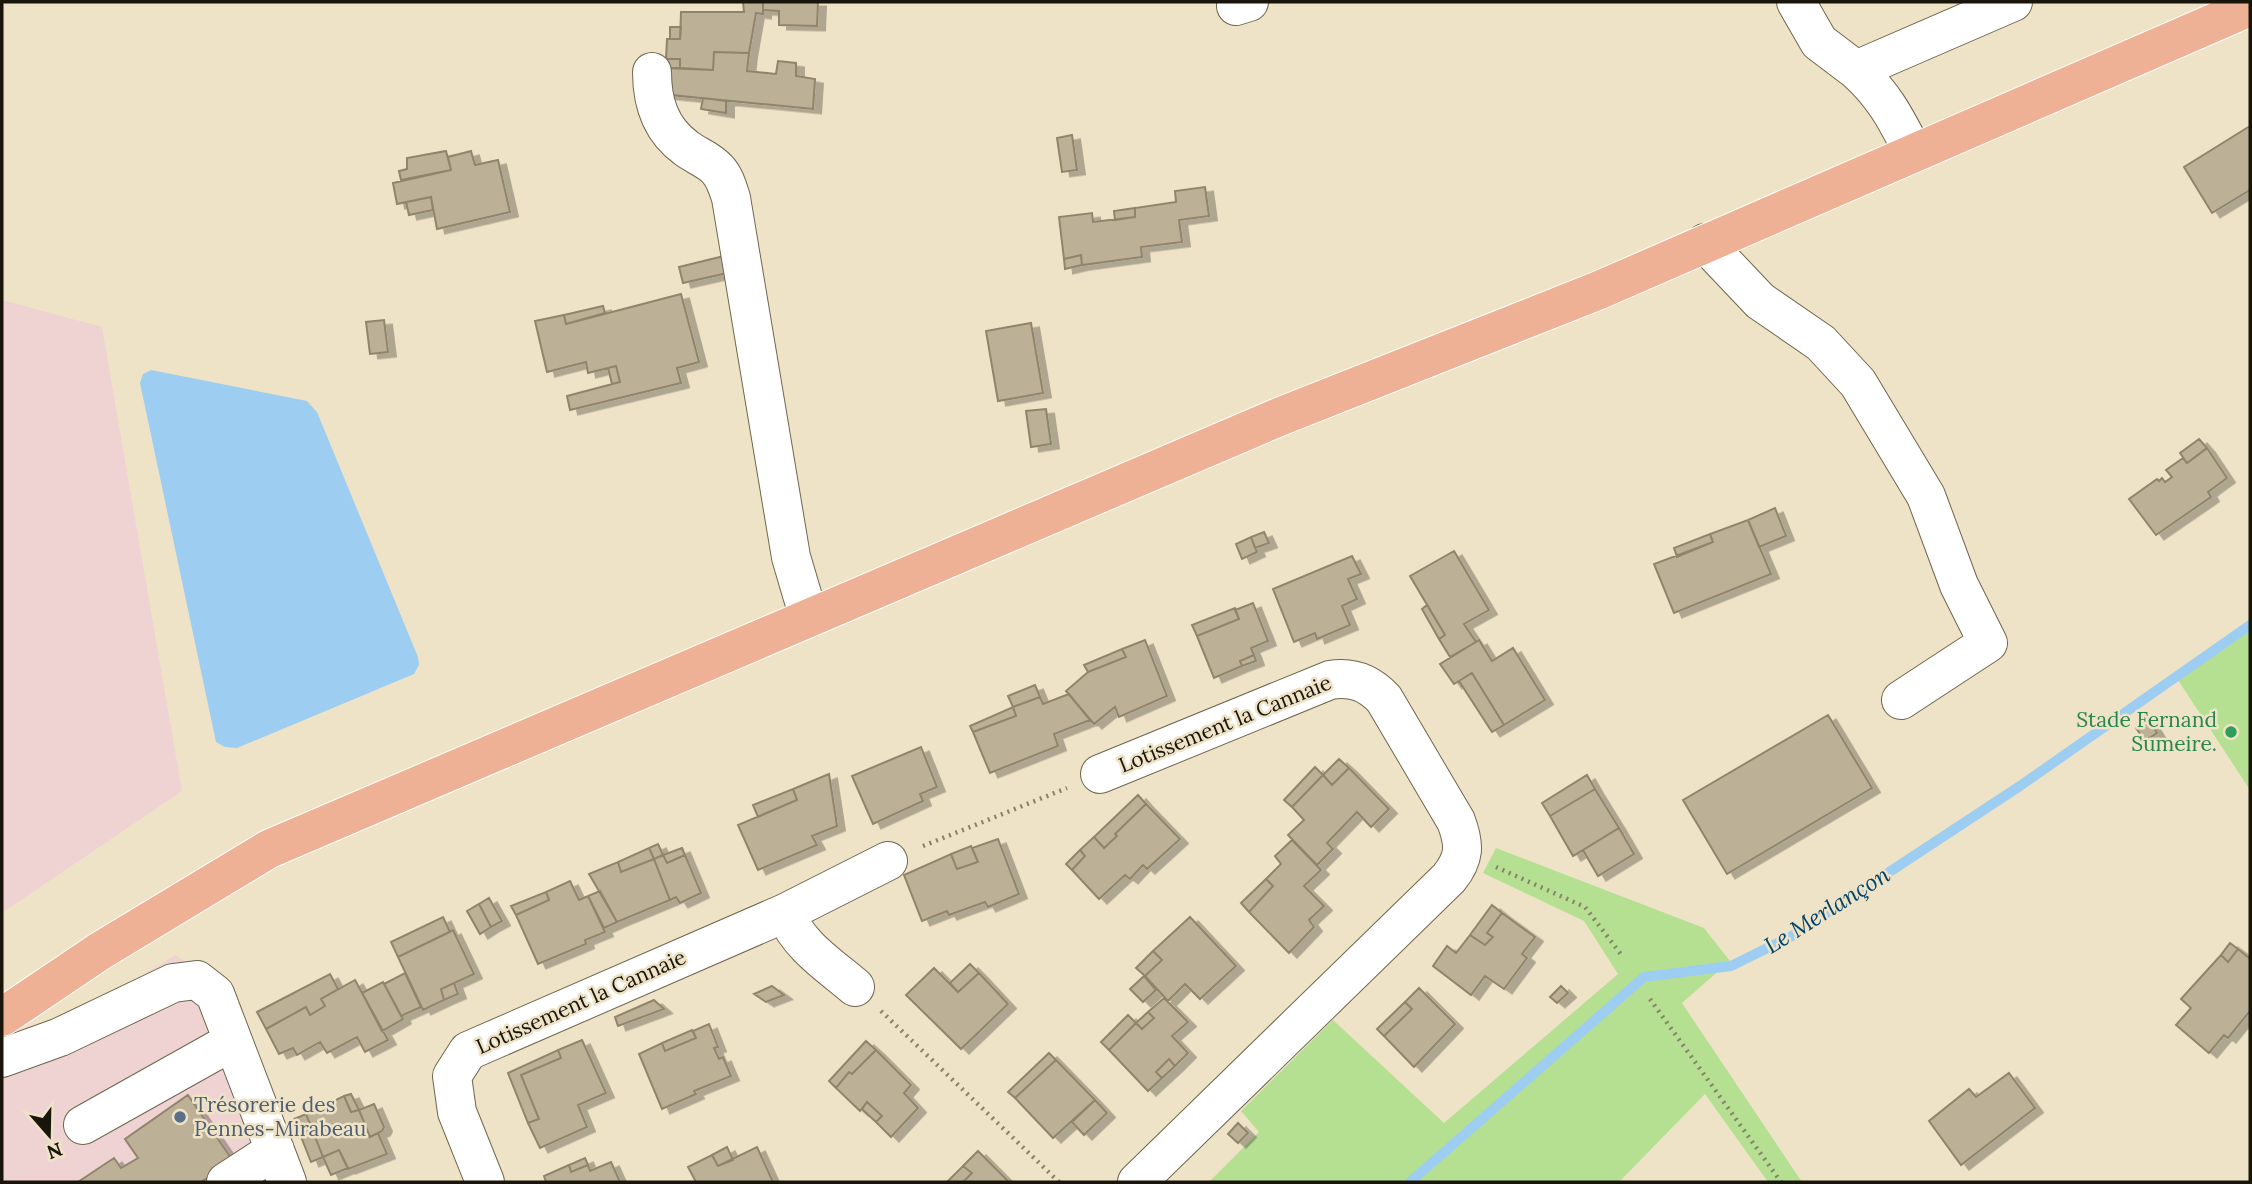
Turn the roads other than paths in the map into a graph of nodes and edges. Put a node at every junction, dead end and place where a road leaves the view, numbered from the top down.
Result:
1 (1796, 2) edge
2 (2013, 2) edge
3 (2249, 7) edge
4 (1856, 69) junction
5 (652, 72) dead end
6 (1913, 152) junction
7 (1705, 243) junction
8 (809, 618) junction
9 (1902, 700) dead end
10 (1100, 774) road end
11 (888, 860) road end
12 (785, 913) junction
13 (855, 987) road end
14 (2, 1017) edge
15 (233, 1041) junction
16 (2, 1058) edge
17 (83, 1125) dead end
18 (281, 1166) edge
19 (226, 1182) edge
20 (485, 1182) edge
21 (1137, 1182) edge

1 - 4 street
2 - 4 street
3 - 6 main road
4 - 6 street
5 - 8 street
6 - 7 main road
7 - 8 main road
7 - 9 street
8 - 14 main road
10 - 21 street, Lotissement la Cannaie
11 - 12 street, Lotissement la Cannaie
12 - 13 street
12 - 20 street, Lotissement la Cannaie
15 - 16 street
15 - 17 street
15 - 18 street
18 - 19 street

